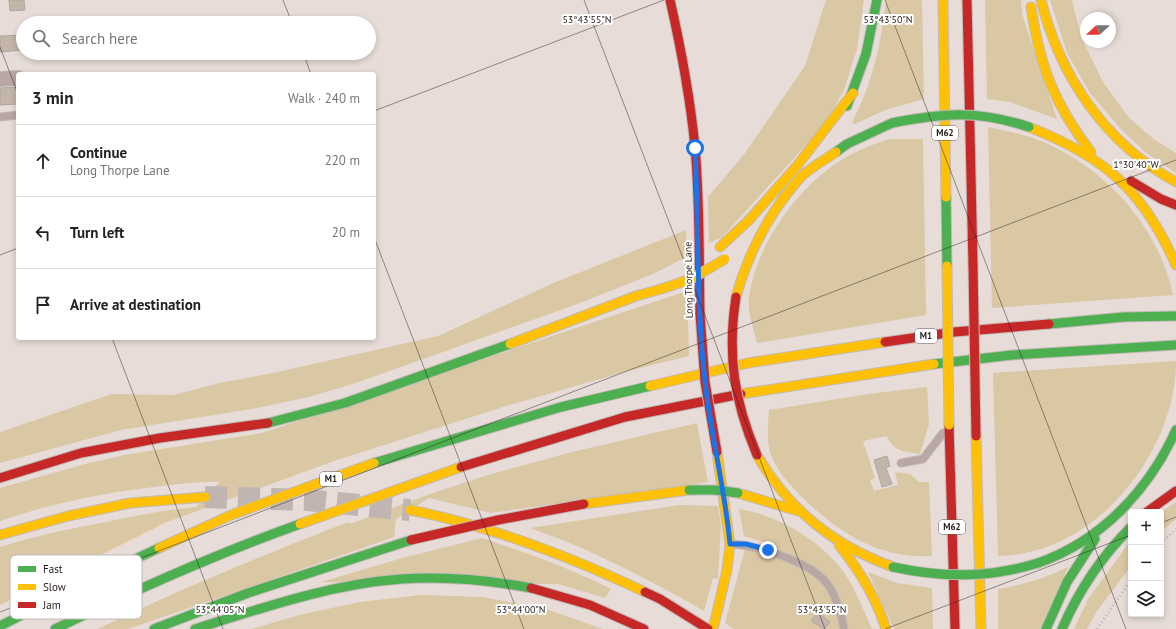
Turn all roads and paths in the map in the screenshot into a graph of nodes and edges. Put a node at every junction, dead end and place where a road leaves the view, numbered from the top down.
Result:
1 (670, 0) edge
2 (877, 0) edge
3 (943, 0) edge
4 (967, 0) edge
5 (1030, 0) edge
6 (1041, 0) edge
7 (16, 78) edge
8 (0, 79) edge
9 (853, 93) junction
10 (16, 115) edge
11 (0, 117) edge
12 (838, 128) dead end
13 (822, 150) dead end
14 (1097, 159) junction
15 (1108, 167) junction
16 (800, 178) junction
17 (1176, 182) edge
18 (1176, 205) edge
19 (765, 227) junction
20 (746, 244) dead end
21 (728, 257) dead end
22 (691, 266) dead end
23 (1176, 266) edge
24 (678, 273) dead end
25 (660, 286) junction
26 (1176, 316) edge
27 (1176, 345) edge
28 (949, 425) junction
29 (1176, 430) edge
30 (901, 463) dead end
31 (1164, 474) dead end
32 (0, 478) edge
33 (1139, 490) junction
34 (1176, 491) edge
35 (205, 497) tunnel mouth
36 (1151, 509) edge
37 (410, 510) tunnel mouth
38 (798, 511) junction
39 (1102, 528) junction
40 (1176, 529) edge
41 (1128, 530) edge
42 (829, 533) junction
43 (0, 535) edge
44 (1164, 540) edge
45 (730, 544) junction
46 (142, 555) edge
47 (1130, 581) edge
48 (142, 588) edge
49 (14, 619) edge
50 (75, 619) edge
51 (0, 626) edge
52 (55, 629) edge
53 (154, 629) edge
54 (195, 629) edge
55 (644, 629) edge
56 (708, 629) edge
57 (713, 629) edge
58 (844, 629) edge
59 (886, 629) edge
60 (955, 629) edge
61 (981, 629) edge
62 (1046, 629) edge
63 (1062, 629) edge
64 (1097, 629) edge

1 - 45 main road, Long Thorpe Lane, bridge
2 - 9 main road
3 - 28 main road, M62, bridge
4 - 61 main road, M62, bridge
5 - 14 main road
6 - 17 main road
7 - 8 street
9 - 12 main road
9 - 22 main road
10 - 11 lane
13 - 16 main road
14 - 15 main road
14 - 16 main road, bridge
15 - 18 main road
15 - 23 main road
16 - 19 main road
19 - 20 main road
19 - 38 main road, bridge
21 - 25 main road, bridge
24 - 25 main road
25 - 32 main road
26 - 46 main road, M1
27 - 48 main road
28 - 30 lane
28 - 60 main road, M62
29 - 33 main road
31 - 33 main road
33 - 39 main road
34 - 36 main road
35 - 43 main road
37 - 56 main road
38 - 42 main road
38 - 53 main road, bridge
39 - 42 main road, bridge
39 - 62 main road
40 - 44 path
41 - 63 main road
42 - 59 main road
45 - 57 main road, Long Thorpe Lane
45 - 58 lane
47 - 64 path
49 - 51 main road, M1
50 - 52 main road
54 - 55 main road

